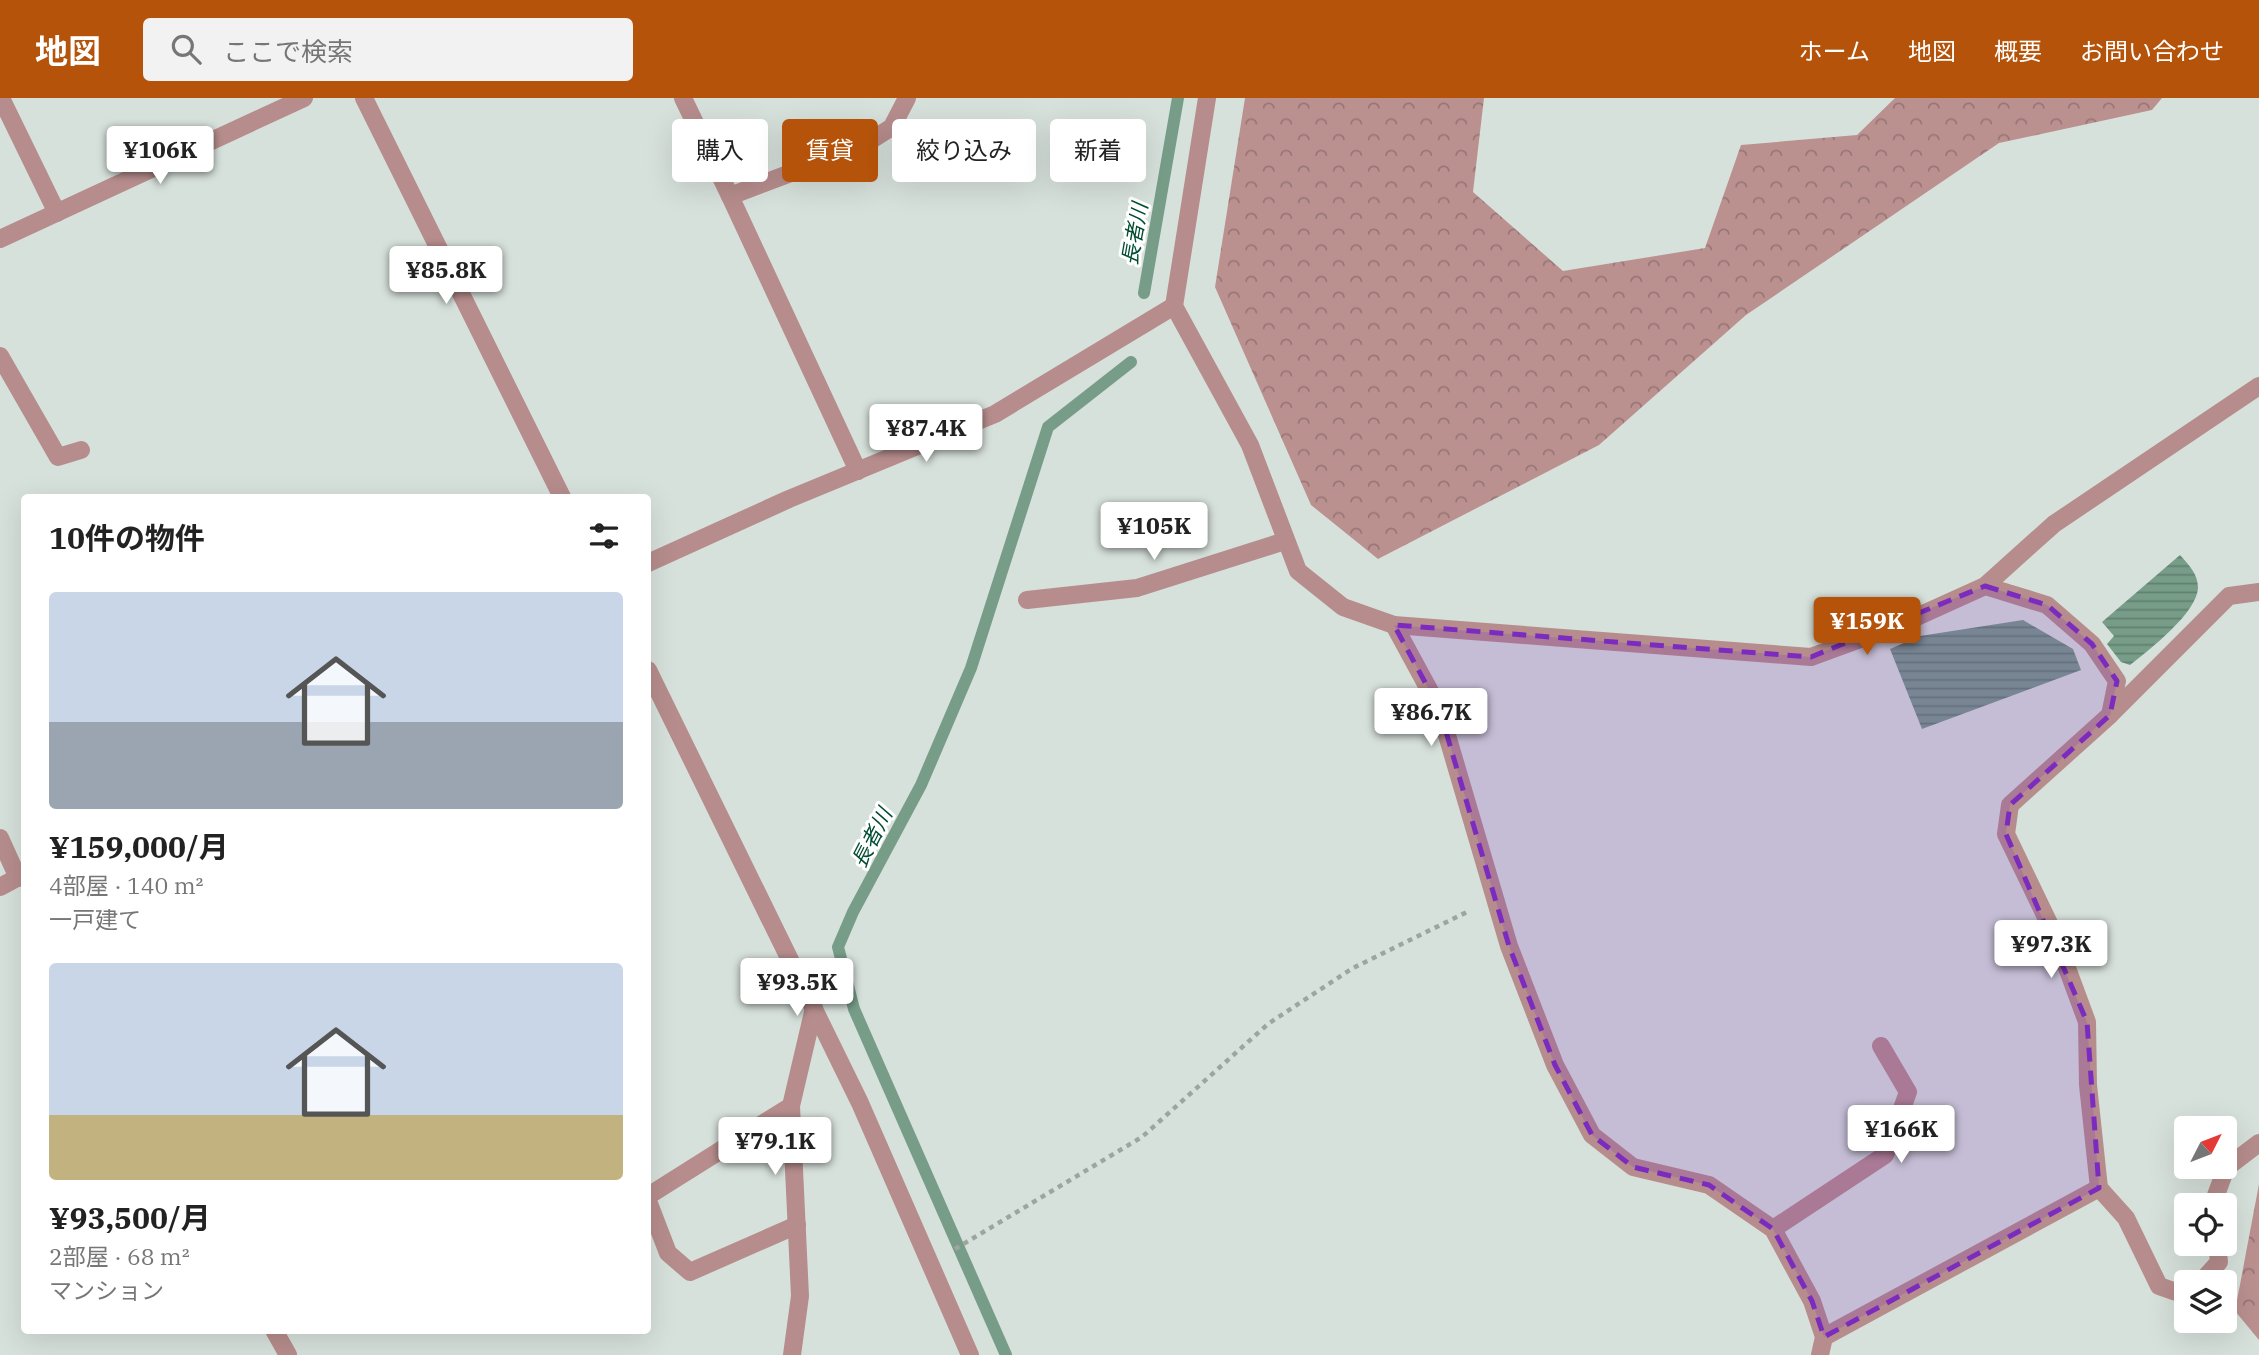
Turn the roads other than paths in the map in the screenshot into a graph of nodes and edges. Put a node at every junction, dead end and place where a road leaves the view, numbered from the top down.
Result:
1 (1, 98) edge
2 (304, 98) edge
3 (364, 98) edge
4 (683, 98) edge
5 (907, 98) edge
6 (1207, 98) edge
7 (730, 195) junction
8 (57, 213) junction
9 (0, 239) edge
10 (1174, 306) junction
11 (0, 356) edge
12 (2259, 386) edge
13 (81, 450) dead end
14 (858, 471) junction
15 (561, 494) edge
16 (1285, 541) junction
17 (651, 562) edge
18 (1984, 586) junction
19 (2259, 592) edge
20 (1027, 600) dead end
21 (1394, 625) junction
22 (651, 676) edge
23 (2110, 716) junction
24 (0, 838) edge
25 (21, 876) edge
26 (0, 887) edge
27 (814, 1008) junction
28 (1881, 1045) dead end
29 (791, 1106) junction
30 (2259, 1143) edge
31 (2099, 1188) junction
32 (2217, 1193) edge
33 (651, 1197) edge
34 (651, 1207) edge
35 (797, 1225) junction
36 (1773, 1229) junction
37 (2174, 1291) edge
38 (276, 1334) edge
39 (1822, 1346) edge
40 (288, 1355) edge
41 (792, 1355) edge
42 (970, 1355) edge

1 - 8 street
2 - 8 street
3 - 15 street
4 - 7 street
5 - 7 street
6 - 10 street
7 - 14 street
8 - 9 street
10 - 14 street
10 - 16 street
11 - 13 street
12 - 18 street
14 - 17 street
16 - 20 street
16 - 21 street
18 - 21 street
18 - 23 street
19 - 23 street
21 - 36 street
22 - 27 street
23 - 31 street
24 - 25 street
25 - 26 street
27 - 29 street
27 - 42 street
28 - 36 street
29 - 33 street
29 - 35 street
30 - 32 street
31 - 37 street
31 - 39 street
34 - 35 street
35 - 41 street
36 - 39 street
38 - 40 street

